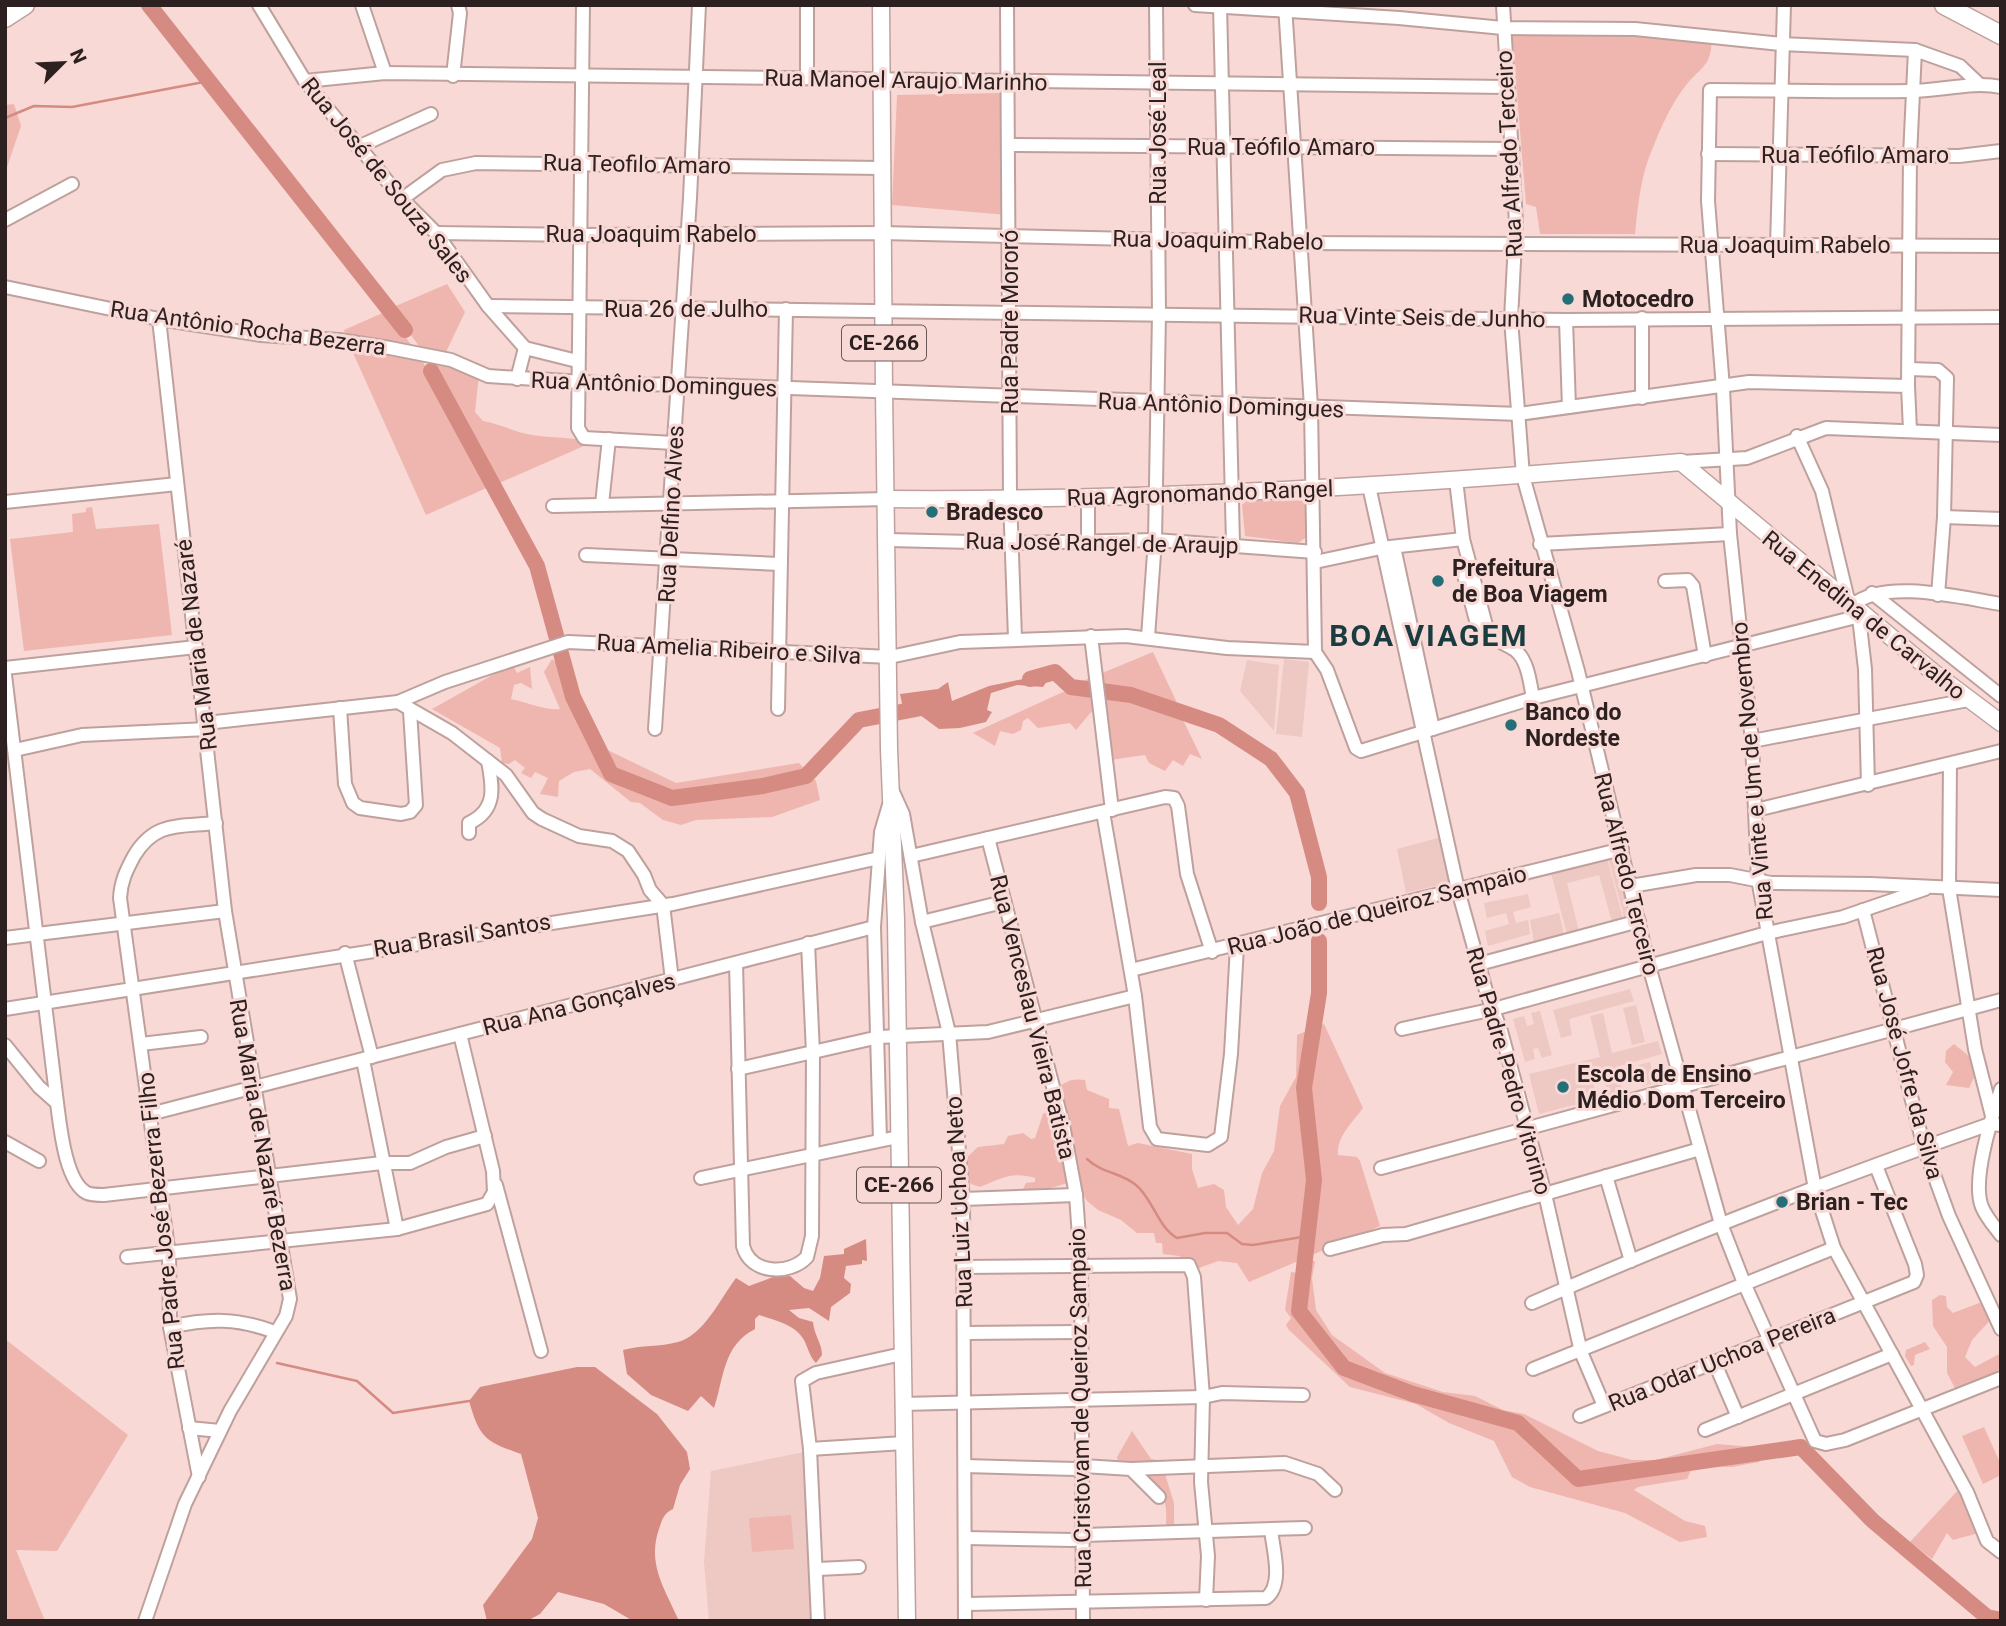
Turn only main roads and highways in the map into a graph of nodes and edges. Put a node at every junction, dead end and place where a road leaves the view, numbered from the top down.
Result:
1 (880, 5) edge
2 (1944, 5) edge
3 (2001, 35) edge
4 (1681, 462) joint
5 (888, 499) junction
6 (2001, 723) edge
7 (907, 1621) edge

1 - 5 main road, CE-266
2 - 3 highway
4 - 5 main road, Rua Agronomando Rangel
4 - 6 main road, Rua Enedina de Carvalho
5 - 7 main road, CE-266

